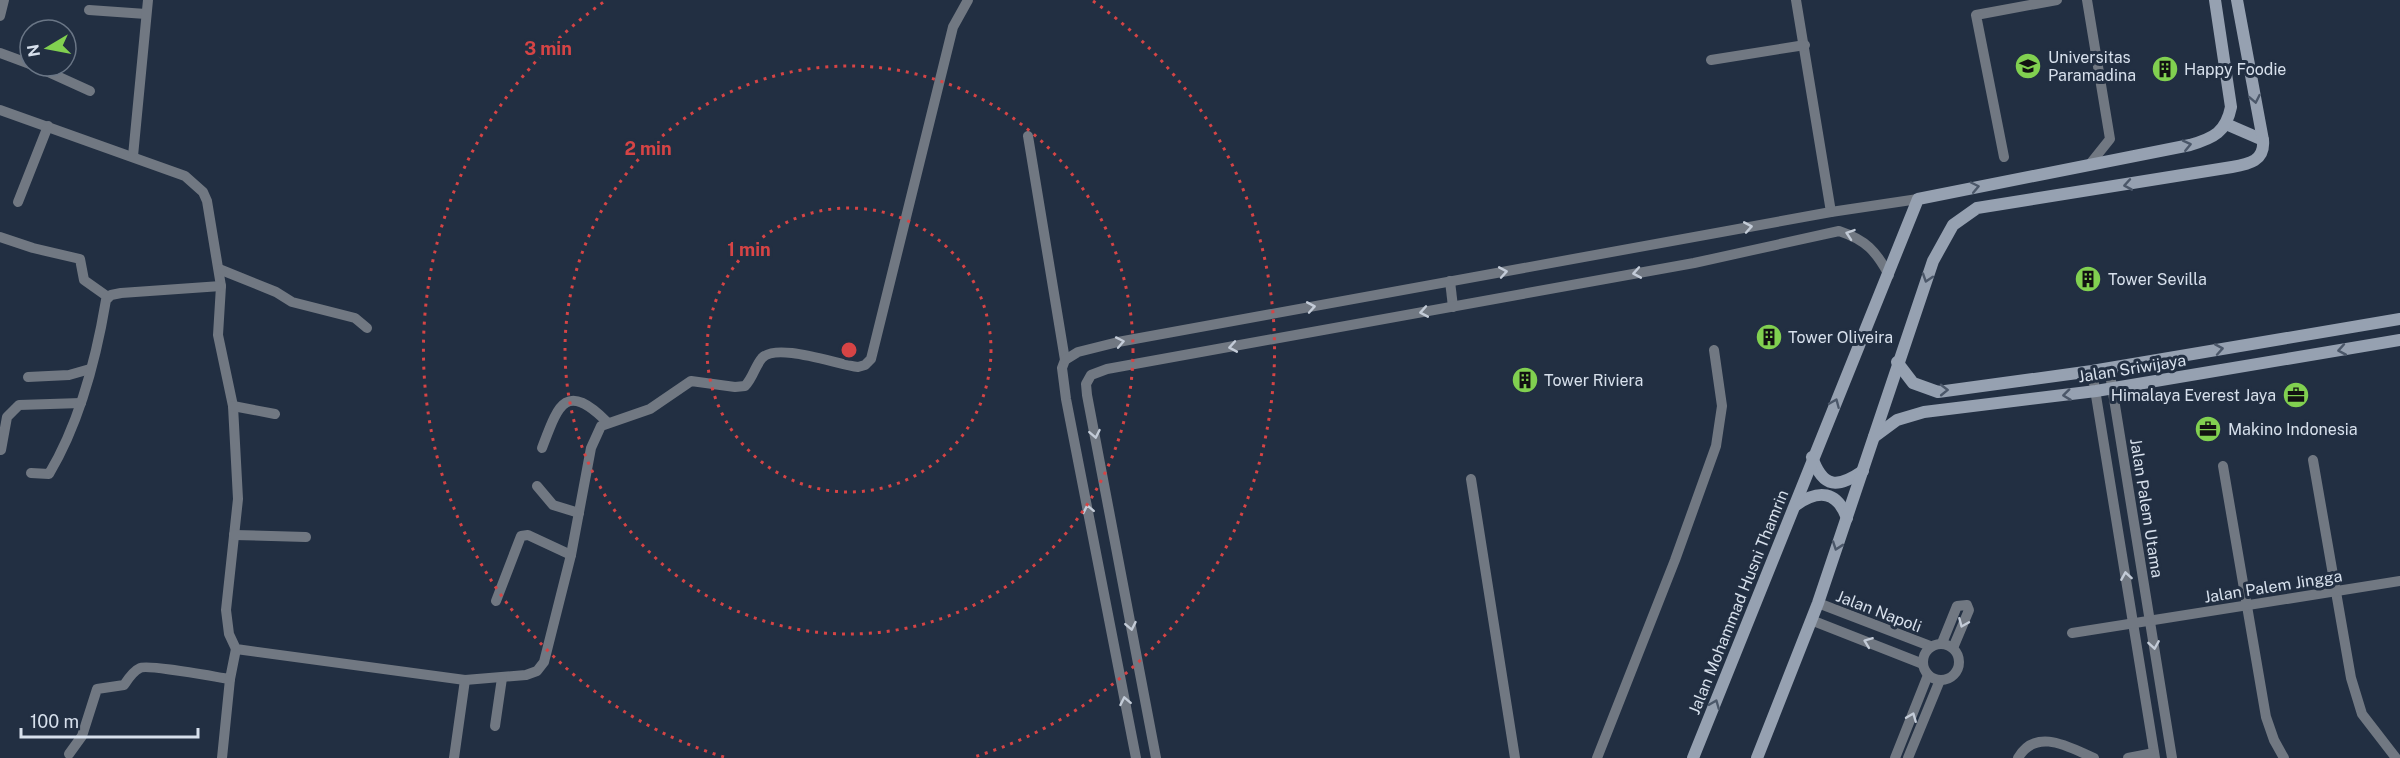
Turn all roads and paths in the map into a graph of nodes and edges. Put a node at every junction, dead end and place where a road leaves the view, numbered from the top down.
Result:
1 (4, 0) edge
2 (148, 0) edge
3 (968, 0) edge
4 (1797, 0) edge
5 (2058, 0) edge
6 (2087, 0) edge
7 (2215, 0) edge
8 (2236, 0) edge
9 (89, 10) dead end
10 (146, 14) junction
11 (0, 16) edge
12 (1805, 45) junction
13 (0, 53) edge
14 (18, 60) edge
15 (1711, 60) dead end
16 (61, 78) edge
17 (90, 91) dead end
18 (0, 110) edge
19 (2226, 124) junction
20 (48, 126) junction
21 (1028, 136) dead end
22 (2263, 140) junction
23 (133, 156) junction
24 (2004, 157) dead end
25 (2090, 164) junction
26 (1918, 199) junction
27 (18, 202) dead end
28 (1831, 212) junction
29 (0, 237) edge
30 (219, 269) junction
31 (1889, 275) junction
32 (1449, 281) junction
33 (221, 286) junction
34 (108, 297) junction
35 (1453, 307) junction
36 (2400, 319) edge
37 (367, 328) dead end
38 (2400, 340) edge
39 (1714, 350) dead end
40 (1065, 360) junction
41 (1897, 362) junction
42 (2109, 368) junction
43 (90, 369) junction
44 (2092, 371) junction
45 (27, 376) dead end
46 (2114, 394) junction
47 (2097, 397) junction
48 (81, 403) junction
49 (233, 406) junction
50 (275, 414) dead end
51 (607, 422) junction
52 (1874, 437) junction
53 (542, 448) dead end
54 (1, 450) edge
55 (1812, 457) junction
56 (2313, 460) dead end
57 (2223, 466) dead end
58 (1863, 471) junction
59 (31, 473) dead end
60 (1471, 479) dead end
61 (537, 486) dead end
62 (1796, 505) junction
63 (579, 513) junction
64 (1847, 518) junction
65 (234, 536) junction
66 (306, 537) dead end
67 (571, 555) junction
68 (2400, 581) edge
69 (2334, 591) junction
70 (496, 601) dead end
71 (1818, 603) junction
72 (2247, 606) junction
73 (1811, 620) junction
74 (2150, 621) junction
75 (2134, 624) junction
76 (2072, 633) dead end
77 (1942, 643) junction
78 (1930, 646) junction
79 (1953, 648) junction
80 (236, 649) junction
81 (1923, 664) junction
82 (1928, 675) junction
83 (502, 678) junction
84 (230, 679) junction
85 (465, 680) junction
86 (1940, 680) junction
87 (495, 726) dead end
88 (69, 754) dead end
89 (2154, 755) edge
90 (222, 758) edge
91 (454, 758) edge
92 (1136, 758) edge
93 (1156, 758) edge
94 (1515, 758) edge
95 (1597, 758) edge
96 (1693, 758) edge
97 (1757, 758) edge
98 (1895, 758) edge
99 (1908, 758) edge
100 (2018, 758) edge
101 (2094, 758) edge
102 (2128, 758) edge
103 (2172, 758) edge
104 (2284, 758) edge
105 (2396, 758) edge

1 - 11 street
2 - 10 street
3 - 51 street
4 - 12 street
5 - 24 street
6 - 25 street
7 - 19 street
8 -> 22 street
9 - 10 street
10 - 23 street
12 - 15 street
12 - 28 street
13 - 14 street
16 - 17 street
18 - 20 street
19 - 22 street
25 -> 19 street
20 - 23 street
20 - 27 street
21 - 40 street
22 -> 41 street
23 - 30 street
26 -> 25 street
26 - 28 street
26 - 31 street, Jalan Mohammad Husni Thamrin
32 -> 28 street
29 - 34 street
30 - 33 street
30 - 37 street
31 -> 35 street
55 -> 31 street, Jalan Mohammad Husni Thamrin
32 - 35 street
40 -> 32 street
33 - 34 street
33 - 49 street
34 - 43 street
35 -> 93 street
42 -> 36 street, Jalan Sriwijaya
38 -> 46 street, Jalan Sriwijaya
39 - 95 street
92 -> 40 street
41 -> 44 street, Jalan Sriwijaya
41 - 52 street
42 - 44 street, Jalan Sriwijaya
42 - 46 street, Jalan Palem Utama
43 - 45 street
43 - 48 street
44 - 47 street, Jalan Palem Utama
46 - 47 street, Jalan Sriwijaya
46 - 74 street, Jalan Palem Utama
47 -> 52 street, Jalan Sriwijaya
75 -> 47 street, Jalan Palem Utama
48 - 54 street
48 - 59 street
49 - 50 street
49 - 65 street
51 - 53 street
51 - 63 street
52 - 58 street
55 - 58 street
55 - 62 street, Jalan Mohammad Husni Thamrin
56 - 69 street
57 - 72 street
58 - 64 street
60 - 94 street
61 - 63 street
62 - 64 street
96 -> 62 street, Jalan Mohammad Husni Thamrin
63 - 67 street
64 -> 71 street
65 - 66 street
65 - 80 street
67 - 70 street
67 - 83 street
68 - 69 street, Jalan Palem Jingga
69 - 72 street, Jalan Palem Jingga
69 - 105 street
71 - 73 street
71 - 78 street, Jalan Napoli
72 - 74 street, Jalan Palem Jingga
72 - 104 street
81 -> 73 street, Jalan Napoli
73 - 97 street
74 - 75 street
74 -> 103 street, Jalan Palem Utama
75 - 76 street
75 - 89 street, Jalan Palem Utama
77 - 78 street, Jalan Napoli
77 - 79 street
77 -> 79 street
78 - 81 street, Jalan Napoli
79 - 86 street
80 - 84 street
80 - 85 street
81 - 82 street
82 - 86 street
98 -> 82 street
83 - 85 street
83 - 87 street
84 - 88 street
84 - 90 street
85 - 91 street
86 - 99 street
89 - 102 street
100 - 101 street

